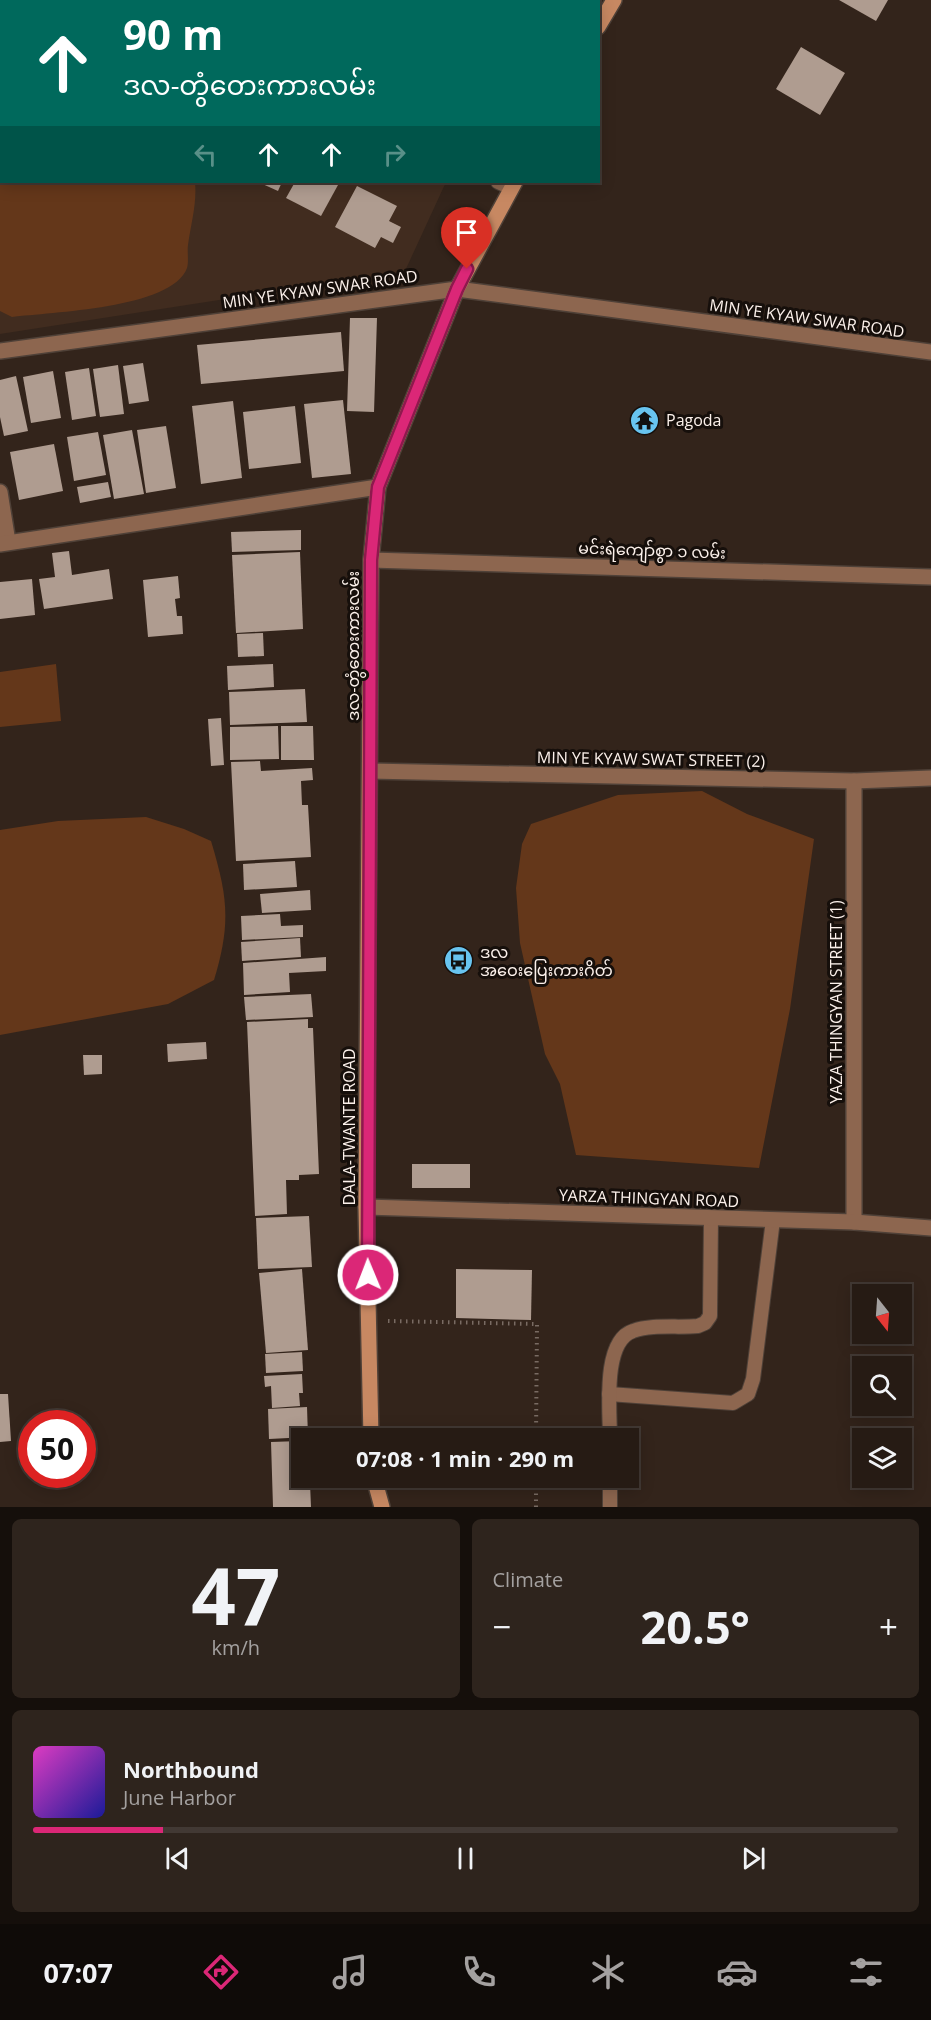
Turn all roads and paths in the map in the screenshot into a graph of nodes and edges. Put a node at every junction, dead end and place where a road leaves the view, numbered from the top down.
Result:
1 (614, 0) edge
2 (600, 24) edge
3 (508, 184) edge
4 (457, 289) junction
5 (0, 351) edge
6 (931, 352) edge
7 (378, 487) junction
8 (0, 492) edge
9 (4, 543) edge
10 (371, 560) junction
11 (931, 577) edge
12 (370, 771) junction
13 (931, 778) edge
14 (854, 781) junction
15 (368, 960) joint
16 (366, 1207) junction
17 (711, 1218) junction
18 (773, 1220) junction
19 (854, 1222) junction
20 (931, 1228) edge
21 (369, 1321) junction
22 (609, 1394) junction
23 (371, 1428) edge
24 (536, 1428) edge
25 (610, 1428) edge
26 (377, 1488) edge
27 (536, 1488) edge
28 (610, 1488) edge
29 (382, 1507) edge
30 (536, 1507) edge
31 (610, 1507) edge

1 - 2 main road
3 - 4 main road, ဒလ-တွံတေးကားလမ်း
4 - 5 street, MIN YE KYAW SWAR ROAD
4 - 6 street, MIN YE KYAW SWAR ROAD
4 - 7 main road, ဒလ-တွံတေးကားလမ်း
7 - 9 street
7 - 10 main road, ဒလ-တွံတေးကားလမ်း
8 - 9 street
10 - 11 street, မင်းရဲကျော်စွာ ၁ လမ်း
10 - 12 main road, ဒလ-တွံတေးကားလမ်း
12 - 14 street, MIN YE KYAW SWAT STREET (2)
12 - 15 main road, ဒလ-တွံတေးကားလမ်း
13 - 14 street, MIN YE KYAW SWAT STREET (2)
14 - 19 street, YAZA THINGYAN STREET (1)
15 - 16 main road, DALA-TWANTE ROAD
16 - 17 street, YARZA THINGYAN ROAD
16 - 21 main road, DALA-TWANTE ROAD
17 - 18 street, YARZA THINGYAN ROAD
17 - 22 lane
18 - 19 street, YARZA THINGYAN ROAD
18 - 22 lane
19 - 20 street, YARZA THINGYAN ROAD
21 - 23 main road, DALA-TWANTE ROAD
21 - 24 path
22 - 25 lane
26 - 29 main road
27 - 30 path
28 - 31 lane

